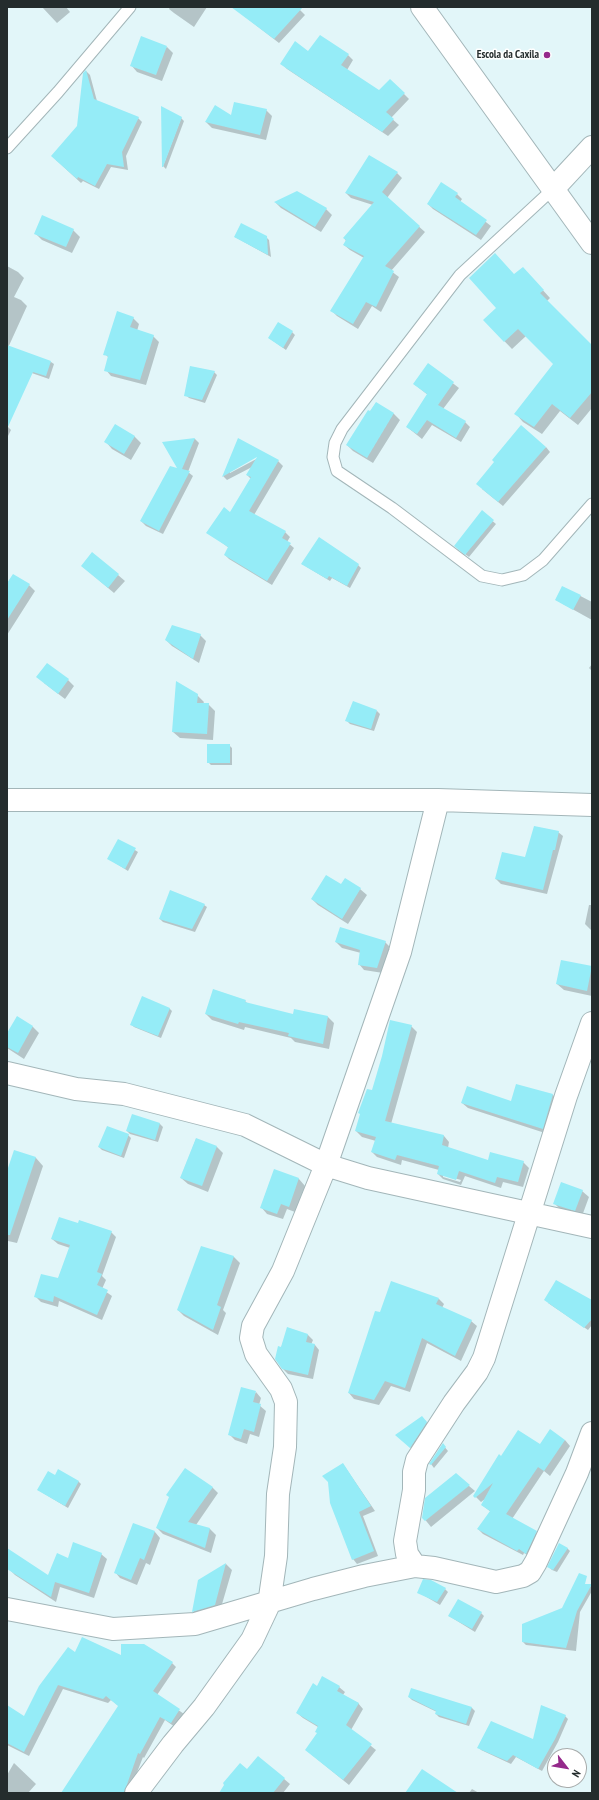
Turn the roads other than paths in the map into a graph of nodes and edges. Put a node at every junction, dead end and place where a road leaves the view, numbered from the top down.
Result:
1 (130, 7) edge
2 (422, 7) edge
3 (592, 147) edge
4 (7, 148) edge
5 (552, 189) junction
6 (592, 243) edge
7 (592, 504) edge
8 (7, 800) edge
9 (438, 800) junction
10 (592, 805) edge
11 (592, 1023) edge
12 (7, 1074) edge
13 (326, 1165) junction
14 (530, 1212) junction
15 (592, 1227) edge
16 (592, 1433) edge
17 (415, 1566) junction
18 (269, 1604) junction
19 (7, 1609) edge
20 (136, 1793) edge

1 - 4 lane
2 - 5 street
3 - 5 street
5 - 6 street
5 - 7 lane
8 - 9 street
9 - 10 street
9 - 13 street
11 - 14 street
12 - 13 street
13 - 14 street
13 - 18 street
14 - 15 street
14 - 17 street
16 - 17 street
17 - 18 street
18 - 19 street
18 - 20 street

